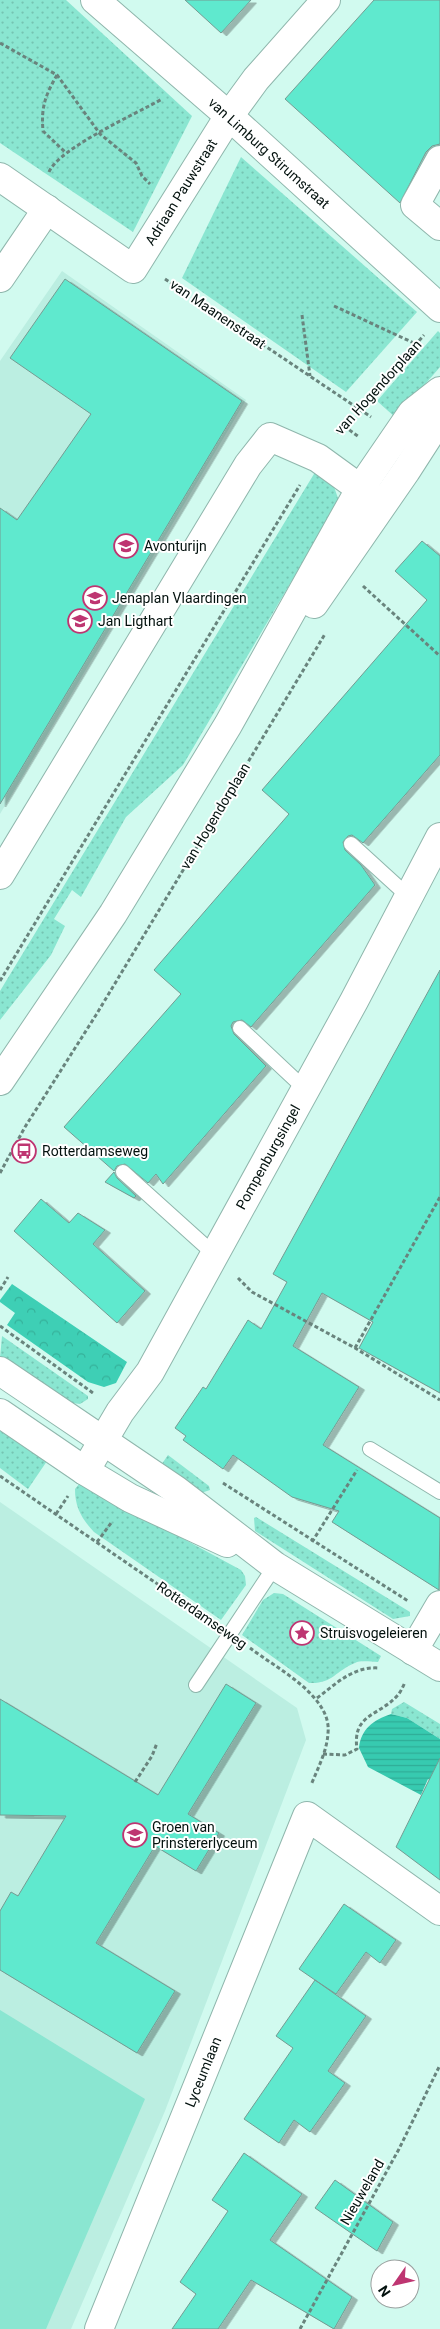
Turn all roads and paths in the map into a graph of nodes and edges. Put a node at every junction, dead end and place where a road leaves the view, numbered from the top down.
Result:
1 (95, 0) edge
2 (326, 0) edge
3 (0, 43) edge
4 (58, 75) junction
5 (183, 78) junction
6 (229, 116) junction
7 (100, 134) junction
8 (66, 153) junction
9 (440, 160) edge
10 (0, 176) edge
11 (155, 188) dead end
12 (39, 203) junction
13 (440, 226) edge
14 (133, 269) junction
15 (0, 278) edge
16 (334, 306) dead end
17 (302, 316) dead end
18 (434, 320) edge
19 (416, 344) junction
20 (310, 376) junction
21 (440, 391) edge
22 (358, 408) junction
23 (440, 408) edge
24 (333, 438) dead end
25 (301, 483) dead end
26 (360, 489) junction
27 (383, 505) junction
28 (357, 581) dead end
29 (326, 632) dead end
30 (440, 656) edge
31 (228, 726) junction
32 (440, 836) edge
33 (351, 844) dead end
34 (0, 876) edge
35 (408, 896) junction
36 (0, 981) edge
37 (240, 1028) dead end
38 (0, 1081) edge
39 (305, 1089) junction
40 (123, 1172) dead end
41 (0, 1173) edge
42 (440, 1197) edge
43 (214, 1254) junction
44 (8, 1277) dead end
45 (0, 1290) edge
46 (0, 1326) edge
47 (355, 1348) junction
48 (0, 1371) edge
49 (440, 1400) edge
50 (120, 1412) junction
51 (0, 1413) edge
52 (102, 1441) junction
53 (370, 1449) joint
54 (84, 1470) junction
55 (0, 1476) edge
56 (216, 1478) dead end
57 (440, 1492) edge
58 (116, 1516) dead end
59 (96, 1542) junction
60 (312, 1542) junction
61 (275, 1566) junction
62 (437, 1611) edge
63 (230, 1634) junction
64 (413, 1651) junction
65 (440, 1667) edge
66 (382, 1668) dead end
67 (408, 1678) dead end
68 (196, 1685) dead end
69 (316, 1698) junction
70 (157, 1743) dead end
71 (323, 1754) junction
72 (135, 1782) dead end
73 (307, 1816) junction
74 (440, 1911) edge
75 (440, 2065) edge
76 (99, 2329) edge
77 (300, 2329) edge

1 - 5 street, van Limburg Stirumstraat
2 - 6 street, Adriaan Pauwstraat
3 - 4 path
4 - 7 path
4 - 8 path
5 - 6 street, van Limburg Stirumstraat
5 - 7 path
6 - 14 street, Adriaan Pauwstraat
6 - 18 street, van Limburg Stirumstraat
7 - 8 path
7 - 11 path
8 - 12 path
9 - 13 street
10 - 12 street
12 - 14 street
12 - 15 street
14 - 20 path, van Maanenstraat
16 - 19 path
17 - 20 path
18 - 19 path, van Hogendorplaan
19 - 22 path, van Hogendorplaan
20 - 22 path, van Maanenstraat
21 - 26 street
22 - 24 path, van Hogendorplaan
23 - 27 street
25 - 36 path
26 - 27 street
26 - 31 street
26 - 34 street
27 - 31 street
28 - 30 path
29 - 41 path, van Hogendorplaan
31 - 38 street
32 - 35 street, Pompenburgsingel
33 - 35 lane
35 - 39 street, Pompenburgsingel
37 - 39 lane
39 - 43 street, Pompenburgsingel
40 - 43 lane
42 - 47 path
43 - 47 path
43 - 50 street, Pompenburgsingel
44 - 45 path
46 - 50 path
47 - 49 path
48 - 52 street
50 - 52 street, Pompenburgsingel
51 - 54 street
52 - 54 street, Pompenburgsingel
52 - 61 street
53 - 57 lane
53 - 60 path
54 - 61 street
55 - 59 path, Rotterdamseweg
56 - 60 path
58 - 59 path
59 - 63 path, Rotterdamseweg
60 - 62 path
61 - 63 lane
61 - 64 street
62 - 64 street
63 - 68 lane
63 - 69 path, Rotterdamseweg
64 - 65 street
66 - 69 path
67 - 71 path
69 - 71 path
70 - 72 path
71 - 73 path
73 - 74 street
73 - 76 street, Lyceumlaan
75 - 77 path, Nieuweland

